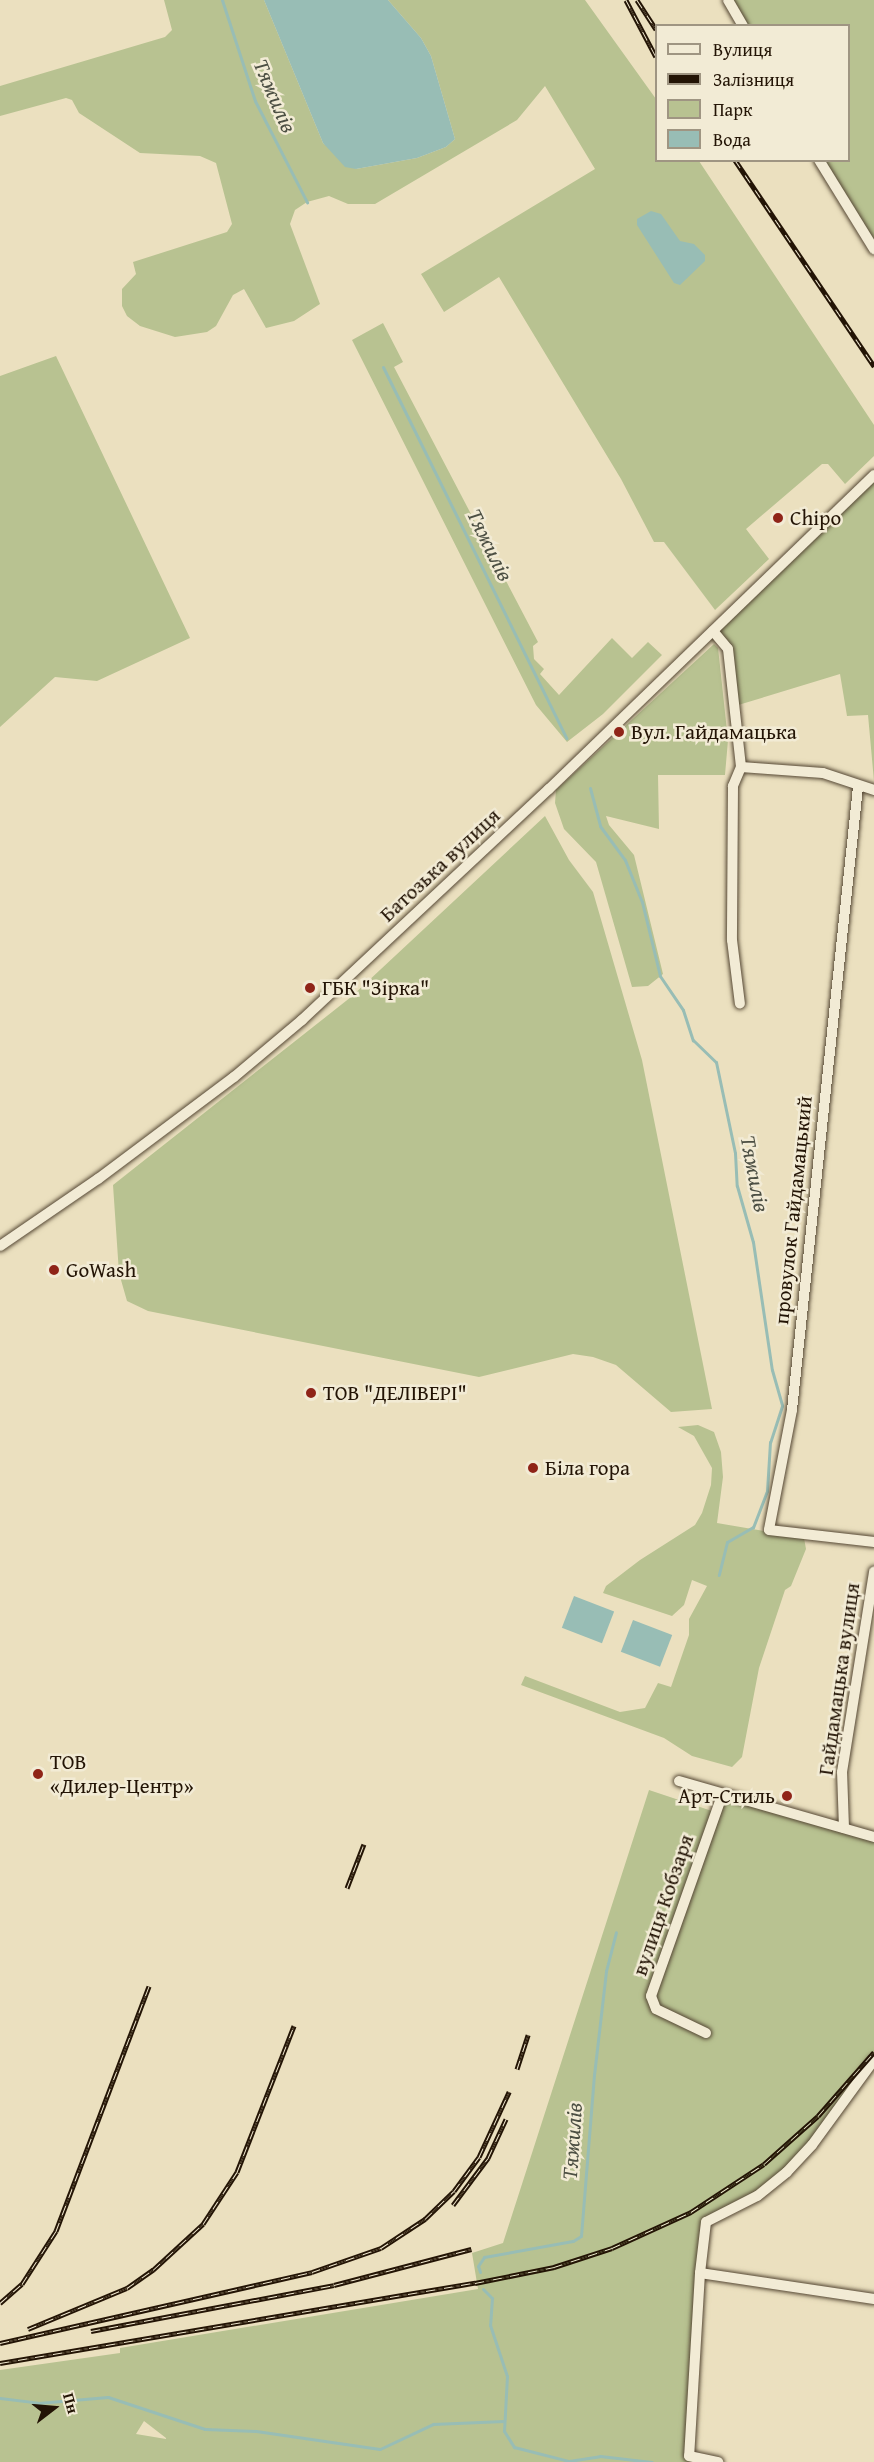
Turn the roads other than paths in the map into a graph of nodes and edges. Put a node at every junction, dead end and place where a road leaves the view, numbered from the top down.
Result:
1 (728, 0) edge
2 (742, 24) edge
3 (820, 162) edge
4 (874, 249) edge
5 (874, 475) edge
6 (712, 631) junction
7 (741, 767) junction
8 (858, 787) junction
9 (874, 790) edge
10 (740, 1004) dead end
11 (0, 1246) edge
12 (874, 1542) edge
13 (874, 1572) edge
14 (679, 1781) dead end
15 (722, 1795) junction
16 (844, 1828) junction
17 (874, 1837) edge
18 (706, 2033) dead end
19 (874, 2060) edge
20 (700, 2273) junction
21 (874, 2299) edge
22 (718, 2462) edge

1 - 2 street
3 - 4 street
5 - 6 street, Батозька вулиця
6 - 7 street
6 - 11 street, Батозька вулиця
7 - 8 street
7 - 10 street
8 - 9 street
8 - 12 street, провулок Гайдамацький
13 - 16 street, Гайдамацька вулиця
14 - 15 street
15 - 16 street
15 - 18 street, вулиця Кобзаря
16 - 17 street
19 - 20 street
20 - 21 street
20 - 22 street

